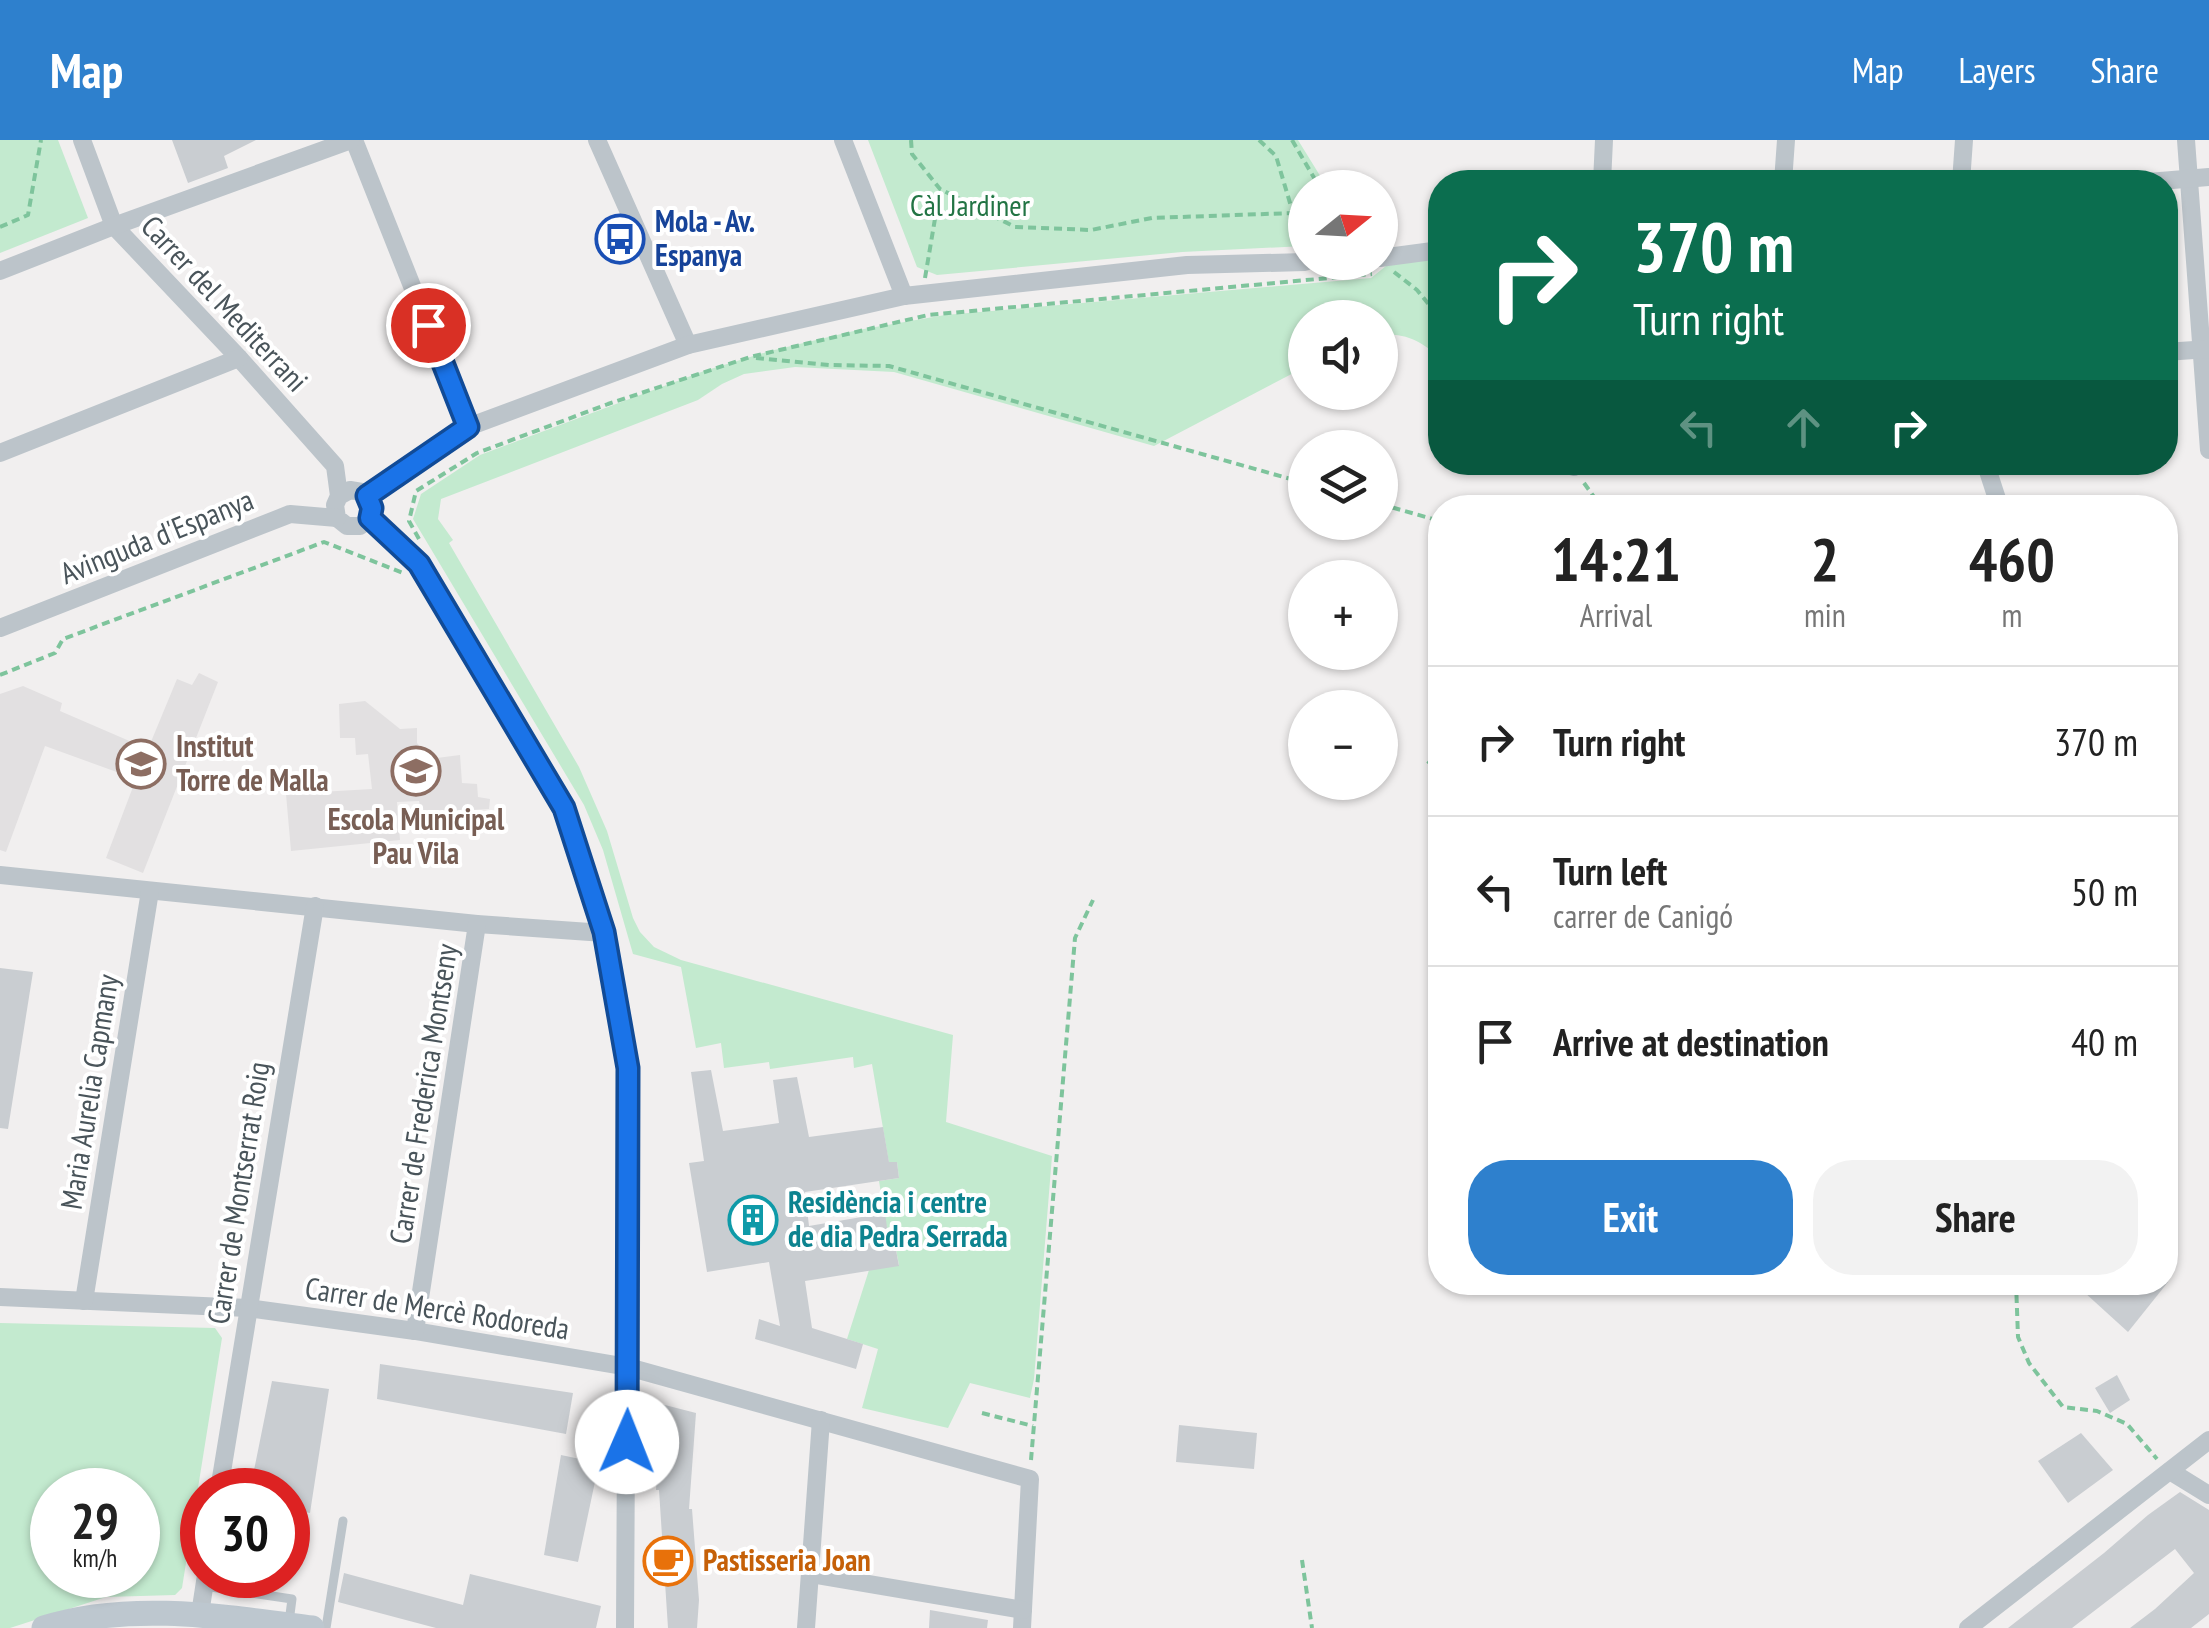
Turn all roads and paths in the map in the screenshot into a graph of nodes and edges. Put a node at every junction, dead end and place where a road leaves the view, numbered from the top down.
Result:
1 (42, 140) edge
2 (82, 140) edge
3 (353, 140) edge
4 (598, 140) edge
5 (844, 140) edge
6 (911, 140) edge
7 (1258, 140) edge
8 (1292, 140) edge
9 (1604, 140) edge
10 (1786, 140) edge
11 (1964, 140) edge
12 (2186, 140) edge
13 (1310, 170) edge
14 (1603, 170) edge
15 (1784, 170) edge
16 (1962, 170) edge
17 (2199, 178) edge
18 (940, 189) junction
19 (1288, 194) edge
20 (1288, 213) edge
21 (114, 226) junction
22 (0, 227) edge
23 (1428, 254) edge
24 (1288, 262) edge
25 (1398, 262) edge
26 (0, 271) edge
27 (1288, 277) edge
28 (1398, 278) edge
29 (914, 294) junction
30 (1428, 303) edge
31 (688, 345) junction
32 (2206, 349) edge
33 (2178, 351) edge
34 (735, 354) dead end
35 (238, 358) junction
36 (750, 358) junction
37 (468, 427) junction
38 (2209, 450) edge
39 (0, 454) edge
40 (1580, 475) edge
41 (1288, 478) edge
42 (1592, 495) edge
43 (339, 496) junction
44 (367, 496) junction
45 (1398, 509) edge
46 (337, 518) junction
47 (370, 518) junction
48 (1428, 518) edge
49 (419, 564) junction
50 (0, 628) edge
51 (0, 675) edge
52 (0, 875) edge
53 (150, 891) junction
54 (1093, 900) dead end
55 (315, 906) junction
56 (477, 924) junction
57 (604, 932) junction
58 (2016, 1295) edge
59 (0, 1298) edge
60 (84, 1301) junction
61 (248, 1308) junction
62 (415, 1332) junction
63 (628, 1367) junction
64 (982, 1412) dead end
65 (821, 1420) junction
66 (1033, 1426) junction
67 (2209, 1440) edge
68 (223, 1468) edge
69 (2170, 1471) junction
70 (1030, 1479) junction
71 (2209, 1496) edge
72 (342, 1521) dead end
73 (1302, 1560) dead end
74 (810, 1574) junction
75 (202, 1598) edge
76 (287, 1598) edge
77 (200, 1614) junction
78 (1022, 1619) edge
79 (300, 1626) edge
80 (44, 1628) edge
81 (326, 1628) edge
82 (626, 1628) edge
83 (806, 1628) edge
84 (1312, 1628) edge
85 (1968, 1628) edge

1 - 22 path
2 - 21 street, Carrer del Mediterrani
3 - 21 street
3 - 37 street
4 - 31 street
5 - 29 street
6 - 18 path
7 - 19 path
8 - 13 path
9 - 14 street
10 - 15 street
11 - 16 street
12 - 17 street
17 - 32 street
18 - 20 path
18 - 29 path
21 - 26 street
21 - 35 street, Carrer del Mediterrani
23 - 25 street
24 - 29 street
27 - 36 path
28 - 30 path
29 - 31 street
31 - 37 street
32 - 33 street
32 - 38 street
34 - 36 path
35 - 39 street
35 - 43 street, Carrer del Mediterrani
36 - 41 path
36 - 49 path
37 - 44 street
40 - 42 path
43 - 44 street
43 - 46 street
44 - 47 street
45 - 48 path
46 - 47 street
46 - 50 street, Avinguda d'Espanya
47 - 49 street
49 - 51 path
49 - 57 street
52 - 53 street
53 - 55 street
53 - 60 street, Maria Aurelia Capmany
54 - 66 path
55 - 56 street
55 - 61 street, Carrer de Montserrat Roig
56 - 57 street
56 - 62 street, Carrer de Frederica Montseny
57 - 63 street
58 - 69 path
59 - 60 street, Carrer de Mercè Rodoreda
60 - 61 street, Carrer de Mercè Rodoreda
61 - 62 street, Carrer de Mercè Rodoreda
61 - 68 street, Carrer de Montserrat Roig
62 - 63 street, Carrer de Mercè Rodoreda
63 - 65 street, Carrer de Mercè Rodoreda
63 - 82 street
64 - 66 path
65 - 70 street, Carrer de Mercè Rodoreda
65 - 74 street
66 - 70 path
67 - 69 street
69 - 71 street
69 - 85 street
70 - 78 street
72 - 81 lane
73 - 84 path
74 - 78 street
74 - 83 street
75 - 77 street
76 - 79 lane
77 - 79 street
77 - 80 street

